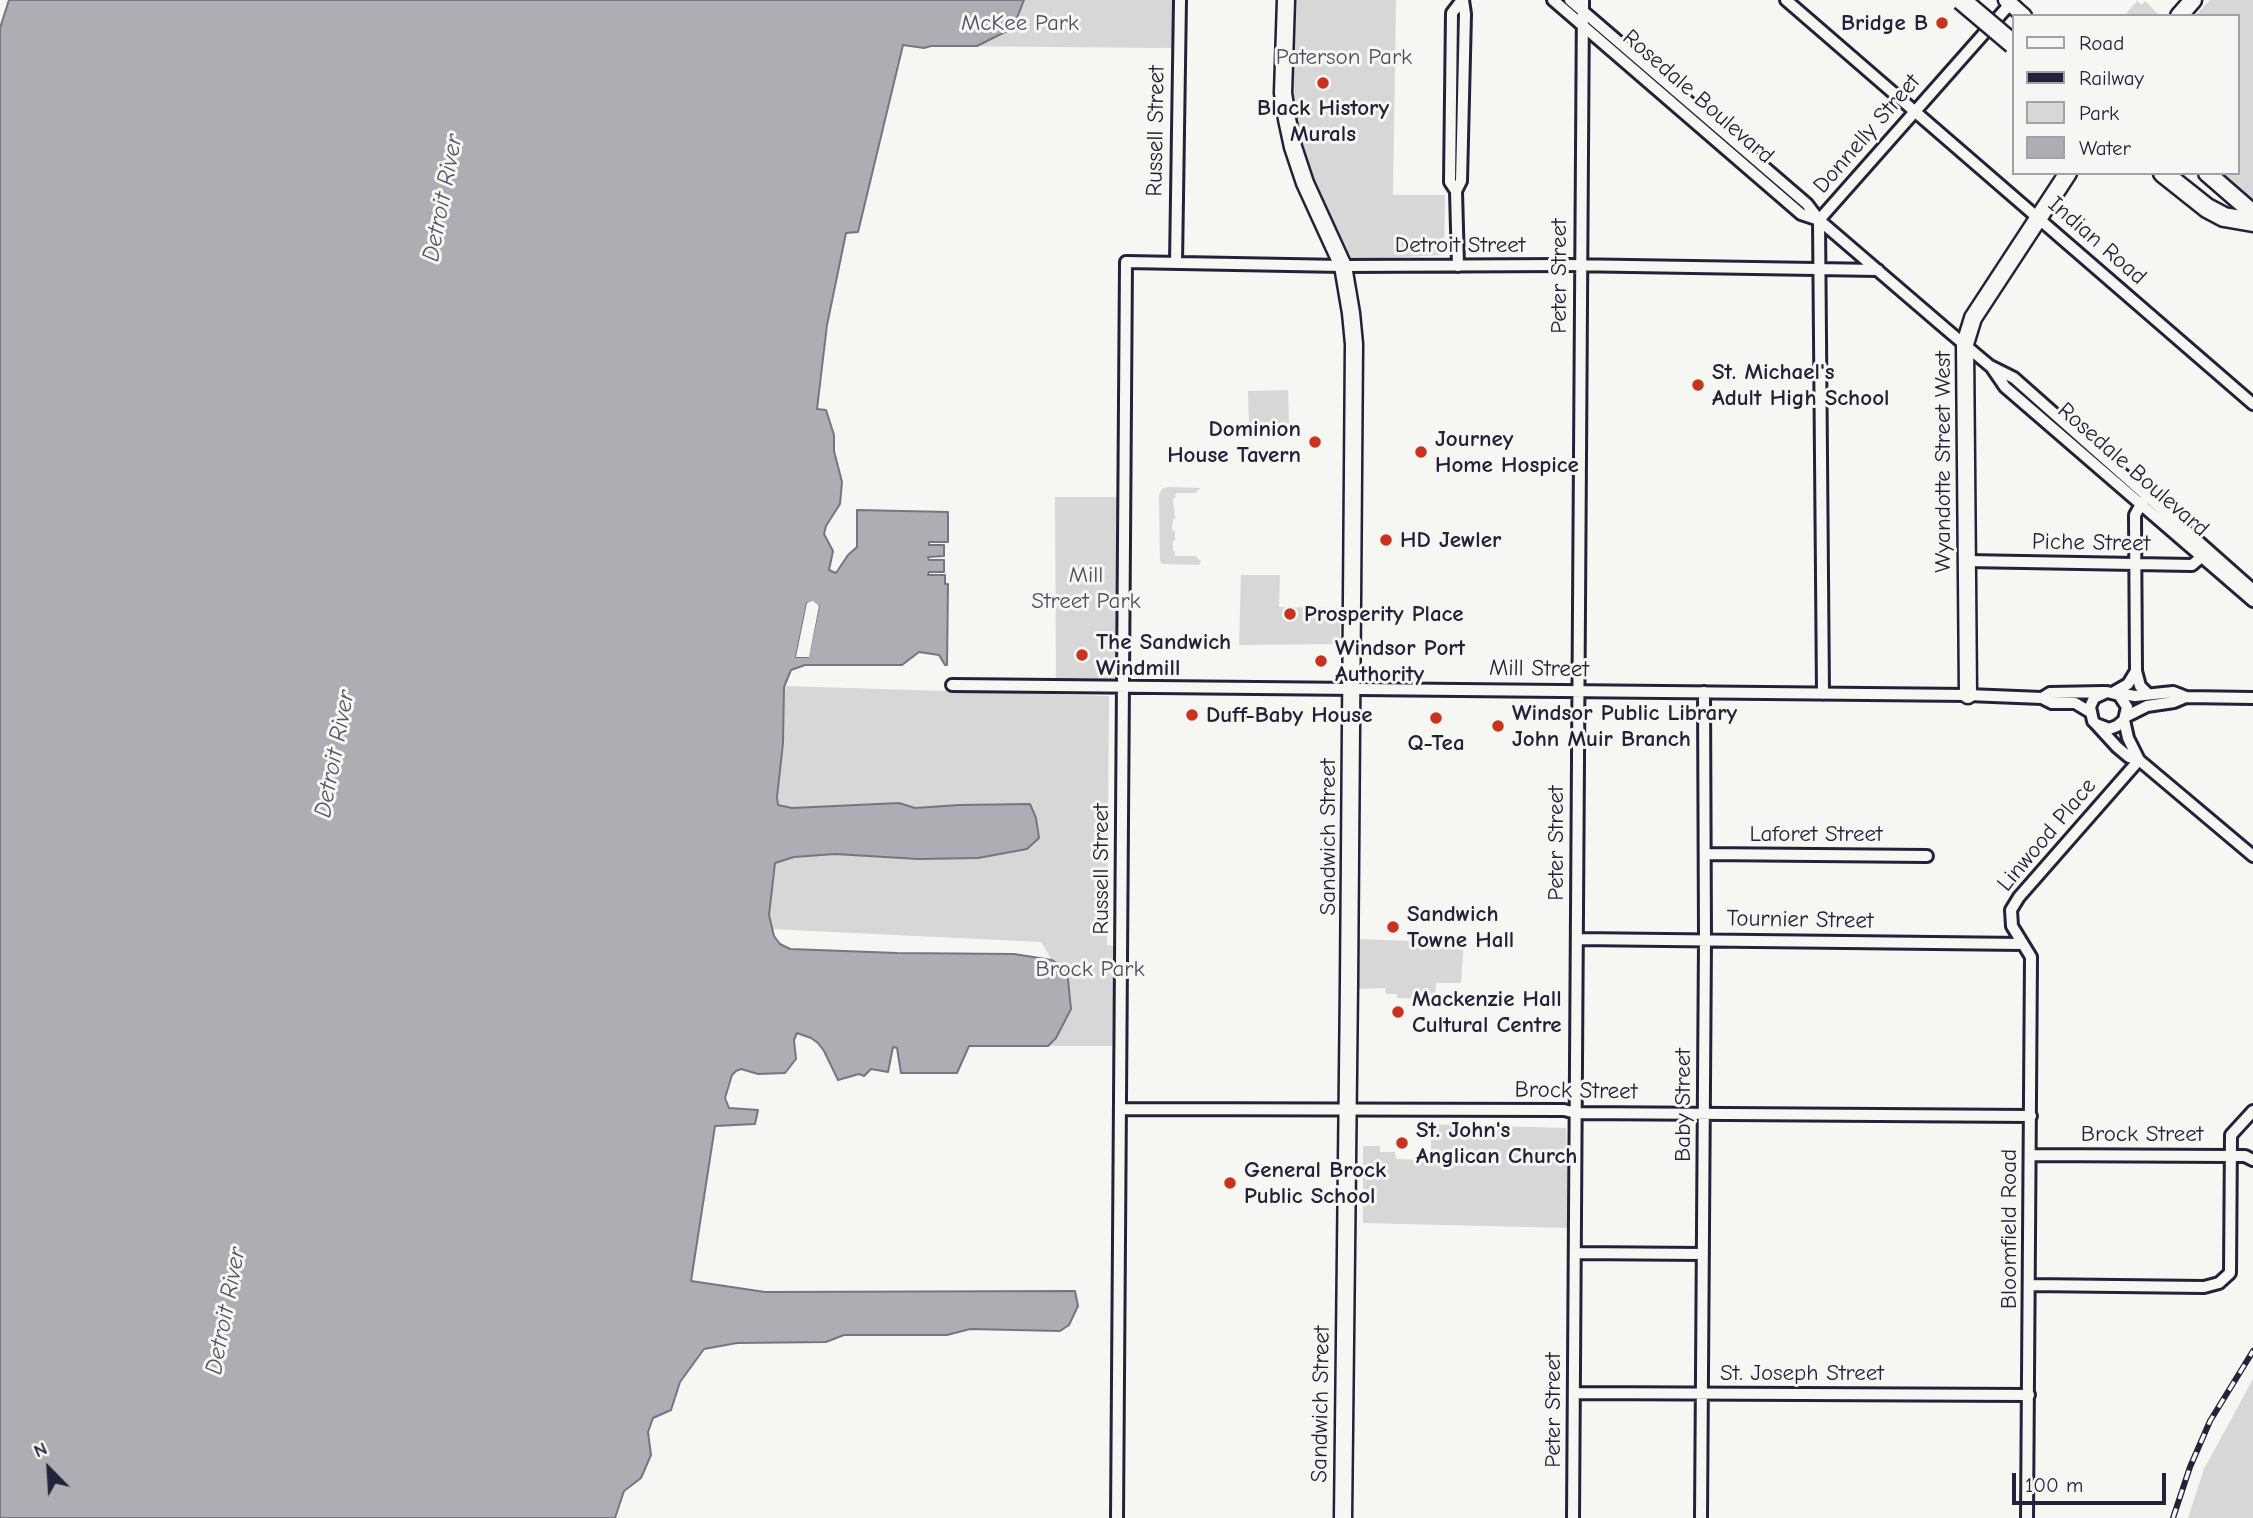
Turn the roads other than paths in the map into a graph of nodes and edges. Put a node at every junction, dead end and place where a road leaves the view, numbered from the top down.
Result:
1 (1180, 0) edge
2 (1286, 0) edge
3 (1462, 0) edge
4 (1553, 0) edge
5 (1570, 0) edge
6 (1786, 0) edge
7 (1961, 0) edge
8 (2193, 0) edge
9 (2008, 2) edge
10 (1583, 6) edge
11 (2022, 14) edge
12 (2181, 14) edge
13 (1583, 26) junction
14 (2011, 42) edge
15 (1915, 111) junction
16 (2067, 175) edge
17 (2166, 175) edge
18 (2209, 175) edge
19 (2253, 213) edge
20 (2039, 218) junction
21 (1819, 220) junction
22 (2253, 222) edge
23 (1126, 262) joint
24 (1176, 263) junction
25 (1343, 266) junction
26 (1458, 266) junction
27 (1580, 266) junction
28 (1818, 269) junction
29 (1878, 270) junction
30 (1965, 344) junction
31 (2253, 404) edge
32 (2143, 500) junction
33 (2205, 554) junction
34 (1967, 561) junction
35 (2136, 564) junction
36 (2253, 590) edge
37 (2253, 601) edge
38 (2136, 671) junction
39 (952, 685) dead end
40 (1123, 687) junction
41 (1352, 688) junction
42 (1578, 691) junction
43 (1704, 692) junction
44 (2110, 692) junction
45 (1823, 694) junction
46 (2148, 694) junction
47 (1968, 695) junction
48 (2186, 697) junction
49 (2042, 698) junction
50 (2253, 698) edge
51 (2090, 712) junction
52 (2125, 719) junction
53 (2096, 724) junction
54 (2139, 760) junction
55 (1705, 854) junction
56 (1927, 856) dead end
57 (2253, 856) edge
58 (1577, 939) junction
59 (1705, 940) junction
60 (2023, 944) junction
61 (1120, 1109) junction
62 (1346, 1111) junction
63 (2253, 1111) edge
64 (1576, 1113) junction
65 (1704, 1114) junction
66 (2031, 1116) junction
67 (2031, 1155) junction
68 (2231, 1156) junction
69 (2253, 1160) edge
70 (1575, 1252) junction
71 (1703, 1254) junction
72 (2030, 1285) junction
73 (1574, 1394) junction
74 (1702, 1394) junction
75 (2029, 1395) junction
76 (1117, 1518) edge
77 (1343, 1518) edge
78 (1573, 1518) edge
79 (1701, 1518) edge
80 (2027, 1518) edge

1 - 24 street, Russell Street
2 - 25 main road, Sandwich Street
3 - 26 street
4 - 13 street, Rosedale Boulevard
5 - 10 street, Rosedale Boulevard
6 - 15 street, Indian Road
7 - 14 highway, bridge
8 - 12 main road
9 - 11 street
9 - 15 street, Donnelly Street
10 - 13 street, Peter Street
10 - 21 street, Rosedale Boulevard
13 - 21 street, Rosedale Boulevard
13 - 27 street, Peter Street
15 - 20 street, Indian Road
15 - 21 street, Donnelly Street
16 - 20 main road, Wyandotte Street West
17 - 22 highway
18 - 19 main road
20 - 30 main road, Wyandotte Street West
20 - 31 street, Indian Road
21 - 28 street, Donnelly Street
21 - 29 street, Rosedale Boulevard
23 - 24 street, Detroit Street
23 - 40 street, Russell Street
24 - 25 street, Detroit Street
25 - 26 street, Detroit Street
25 - 41 main road, Sandwich Street
26 - 27 street, Detroit Street
27 - 28 street, Detroit Street
27 - 42 street, Peter Street
28 - 29 street, Detroit Street
28 - 45 street, Donnelly Street
29 - 30 street, Rosedale Boulevard
30 - 32 street, Rosedale Boulevard
30 - 34 main road, Wyandotte Street West
32 - 33 street, Rosedale Boulevard
32 - 35 street
33 - 35 street, Piche Street
33 - 36 street, Rosedale Boulevard
33 - 37 street, Rosedale Boulevard
34 - 35 street, Piche Street
34 - 47 main road, Wyandotte Street West
35 - 38 street
38 - 44 street
38 - 46 street
39 - 40 street, Mill Street
40 - 41 street, Mill Street
40 - 61 street, Russell Street
41 - 42 street, Mill Street
41 - 62 main road, Sandwich Street
42 - 43 street, Mill Street
42 - 58 street, Peter Street
43 - 45 street, Mill Street
43 - 55 street, Baby Street
44 - 46 street, Mill Street
44 - 49 street, Mill Street
44 - 51 street
44 - 52 street
45 - 47 street, Mill Street
46 - 48 street, Mill Street
47 - 49 street, Mill Street
48 - 50 street, Mill Street
48 - 52 street, Mill Street
49 - 51 street, Mill Street
51 - 53 street
52 - 53 street
52 - 54 street
53 - 54 street
54 - 57 street
54 - 60 street, Linwood Place
55 - 56 street, Laforet Street
55 - 59 street, Baby Street
58 - 59 street, Tournier Street
58 - 64 street, Peter Street
59 - 60 street, Tournier Street
59 - 65 street, Baby Street
60 - 66 street, Bloomfield Road
61 - 62 street, Brock Street
61 - 76 street, Russell Street
62 - 64 street, Brock Street
62 - 77 main road, Sandwich Street
63 - 68 street
64 - 65 street, Brock Street
64 - 70 street, Peter Street
65 - 66 street, Brock Street
65 - 71 street, Baby Street
66 - 67 street, Bloomfield Road
67 - 68 street, Brock Street
67 - 72 street, Bloomfield Road
68 - 69 street, Brock Street
68 - 72 street
70 - 71 street
70 - 73 street, Peter Street
71 - 74 street, Baby Street
72 - 75 street, Bloomfield Road
73 - 74 street, St. Joseph Street
73 - 78 street, Peter Street
74 - 75 street, St. Joseph Street
74 - 79 street, Baby Street
75 - 80 street, Bloomfield Road

